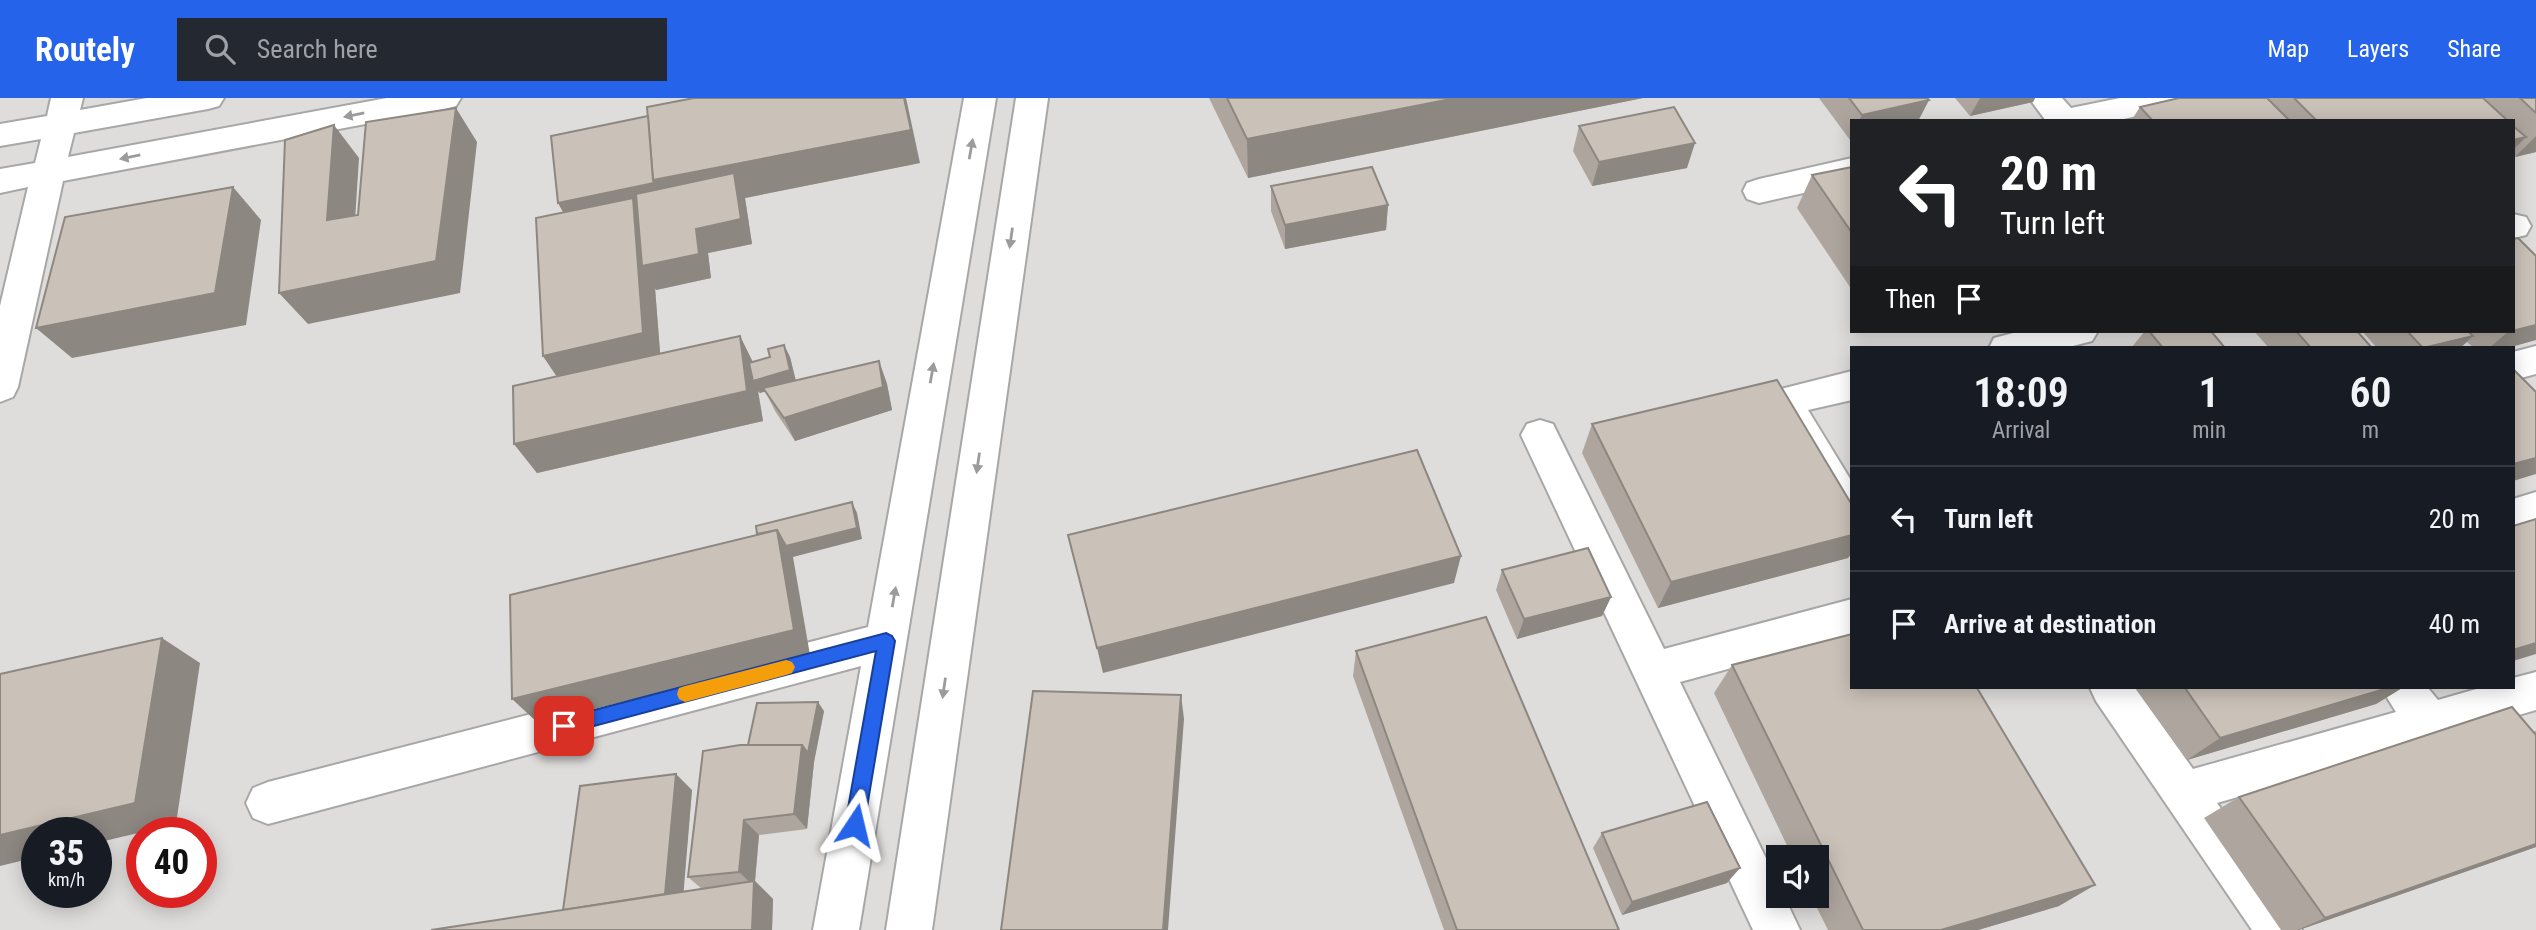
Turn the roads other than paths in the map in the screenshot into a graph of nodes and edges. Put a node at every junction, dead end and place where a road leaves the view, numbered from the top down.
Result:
1 (208, 98) edge
2 (445, 98) edge
3 (980, 98) edge
4 (1032, 98) edge
5 (2045, 98) edge
6 (2170, 98) edge
7 (63, 111) edge
8 (2062, 119) edge
9 (2073, 119) edge
10 (0, 135) edge
11 (1850, 170) edge
12 (47, 172) junction
13 (0, 181) edge
14 (1759, 191) dead end
15 (2071, 333) edge
16 (2016, 346) edge
17 (2536, 360) edge
18 (1850, 385) edge
19 (2516, 386) edge
20 (0, 387) edge
21 (1540, 435) dead end
22 (2536, 508) edge
23 (1850, 514) edge
24 (2515, 514) edge
25 (1850, 618) edge
26 (886, 641) junction
27 (1653, 671) junction
28 (2112, 689) edge
29 (2403, 689) edge
30 (2536, 691) edge
31 (2430, 722) junction
32 (2184, 792) junction
33 (268, 803) dead end
34 (836, 930) edge
35 (909, 930) edge
36 (1777, 930) edge
37 (2279, 930) edge

1 - 7 street
2 -> 12 street
26 -> 3 street
4 -> 35 street
5 - 8 street
6 - 9 street
7 - 10 street
7 - 12 street
11 - 14 street
12 - 13 street
12 - 20 street
15 - 16 street
17 - 19 street
18 - 23 street
21 - 27 street
22 - 24 street
25 - 27 street
26 - 33 street
26 - 34 street
27 - 36 street
28 - 32 street
29 - 31 street
30 - 31 street
31 - 32 street
32 - 37 street

